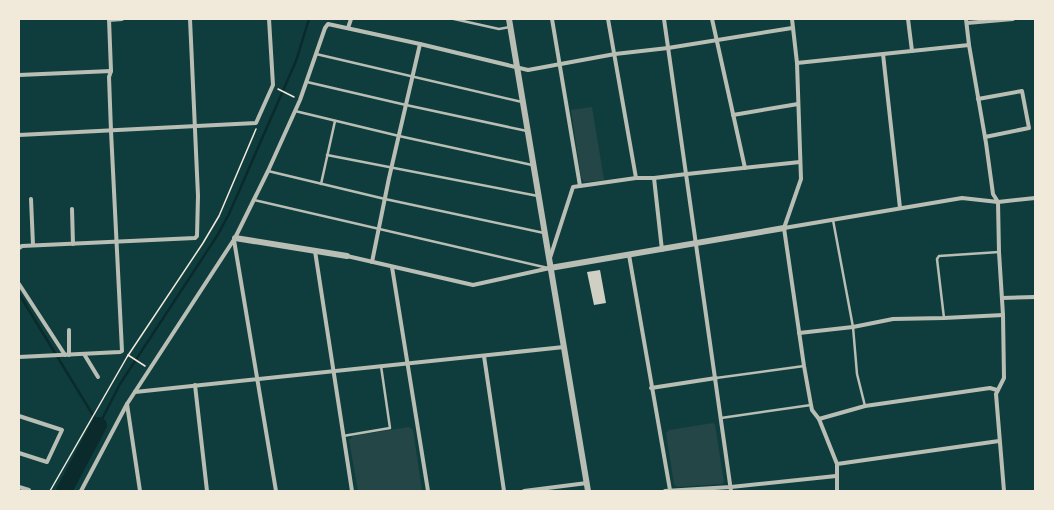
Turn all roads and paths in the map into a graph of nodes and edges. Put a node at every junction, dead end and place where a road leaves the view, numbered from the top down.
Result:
1 (109, 19) edge
2 (122, 19) edge
3 (190, 19) edge
4 (269, 19) edge
5 (351, 19) edge
6 (454, 19) edge
7 (509, 19) edge
8 (552, 19) edge
9 (608, 19) edge
10 (664, 19) edge
11 (712, 19) edge
12 (792, 19) edge
13 (908, 19) edge
14 (1013, 19) edge
15 (966, 21) edge
16 (510, 27) junction
17 (348, 28) junction
18 (792, 28) junction
19 (717, 40) junction
20 (420, 44) junction
21 (969, 45) junction
22 (668, 48) junction
23 (912, 51) junction
24 (316, 54) junction
25 (614, 54) junction
26 (883, 54) junction
27 (797, 63) junction
28 (559, 64) junction
29 (517, 68) junction
30 (111, 71) junction
31 (19, 76) edge
32 (412, 76) junction
33 (306, 82) junction
34 (276, 89) dead end
35 (290, 95) dead end
36 (978, 99) junction
37 (522, 102) junction
38 (798, 104) junction
39 (406, 105) junction
40 (295, 111) junction
41 (733, 116) junction
42 (335, 121) junction
43 (256, 123) junction
44 (196, 127) junction
45 (111, 131) junction
46 (527, 131) junction
47 (19, 135) edge
48 (399, 136) junction
49 (985, 137) junction
50 (327, 155) junction
51 (800, 162) junction
52 (533, 165) junction
53 (391, 168) junction
54 (745, 168) junction
55 (268, 171) junction
56 (687, 174) junction
57 (636, 178) junction
58 (654, 178) junction
59 (321, 184) junction
60 (580, 186) junction
61 (538, 196) junction
62 (1035, 198) edge
63 (31, 199) dead end
64 (385, 199) junction
65 (254, 200) junction
66 (998, 202) junction
67 (900, 208) junction
68 (72, 209) dead end
69 (833, 220) junction
70 (379, 228) junction
71 (784, 228) junction
72 (544, 233) junction
73 (235, 239) junction
74 (116, 242) junction
75 (73, 244) junction
76 (697, 244) junction
77 (32, 245) junction
78 (19, 248) edge
79 (662, 250) junction
80 (315, 251) junction
81 (999, 252) junction
82 (628, 255) junction
83 (347, 256) joint
84 (372, 262) junction
85 (550, 265) junction
86 (392, 266) junction
87 (19, 284) edge
88 (1035, 297) edge
89 (1002, 298) junction
90 (1003, 315) junction
91 (944, 318) junction
92 (854, 327) junction
93 (68, 330) dead end
94 (799, 333) junction
95 (564, 347) junction
96 (84, 354) junction
97 (66, 355) junction
98 (129, 356) dead end
99 (484, 356) junction
100 (19, 357) edge
101 (407, 364) junction
102 (144, 366) dead end
103 (381, 366) junction
104 (804, 366) junction
105 (333, 371) junction
106 (98, 378) dead end
107 (716, 378) junction
108 (257, 379) junction
109 (196, 385) junction
110 (651, 388) junction
111 (997, 390) junction
112 (136, 392) junction
113 (127, 404) junction
114 (811, 405) junction
115 (865, 406) junction
116 (19, 416) edge
117 (721, 418) junction
118 (819, 419) junction
119 (343, 436) junction
120 (999, 441) junction
121 (19, 453) edge
122 (837, 464) junction
123 (836, 476) junction
124 (587, 483) junction
125 (19, 487) edge
126 (731, 489) edge
127 (29, 490) dead end
128 (670, 490) edge
129 (50, 491) edge
130 (81, 491) edge
131 (140, 491) edge
132 (207, 491) edge
133 (276, 491) edge
134 (352, 491) edge
135 (428, 491) edge
136 (504, 491) edge
137 (524, 491) edge
138 (588, 491) edge
139 (665, 491) edge
140 (837, 491) edge
141 (1004, 491) edge

1 - 2 street
1 - 30 street
3 - 44 street
4 - 43 street
5 - 17 street
6 - 16 lane
7 - 16 street
8 - 28 street
9 - 25 street
10 - 22 street
11 - 19 street
12 - 18 street
13 - 23 street
14 - 15 street
15 - 21 street
16 - 29 street
17 - 20 street
17 - 24 street
18 - 19 street
18 - 27 street
19 - 22 street
19 - 41 street
20 - 29 street
20 - 32 street
21 - 23 street
21 - 36 street
22 - 25 street
22 - 56 street
23 - 26 street
24 - 32 lane
24 - 33 street
25 - 28 street
25 - 57 street
26 - 27 street
26 - 67 street
27 - 38 street
28 - 29 street
28 - 60 street
29 - 37 street
30 - 31 street
30 - 45 street
32 - 37 lane
32 - 39 street
33 - 39 lane
33 - 40 street
34 - 35 path
36 - 49 street
36 - 49 street
37 - 46 street
38 - 41 street
38 - 51 street
39 - 46 lane
39 - 48 street
40 - 42 lane
40 - 55 street
41 - 54 street
42 - 48 lane
42 - 50 lane
43 - 44 street
43 - 129 path
44 - 45 street
44 - 74 street
45 - 47 street
45 - 74 street
46 - 52 street
48 - 52 lane
48 - 53 street
49 - 66 street
50 - 53 lane
50 - 59 lane
51 - 54 street
51 - 71 street
52 - 61 street
53 - 61 lane
53 - 64 street
54 - 56 street
55 - 59 lane
55 - 65 street
56 - 58 street
56 - 76 street
57 - 58 street
57 - 60 street
58 - 79 street
59 - 64 lane
60 - 85 street
61 - 72 street
62 - 66 street
63 - 77 street
64 - 70 street
64 - 72 lane
65 - 70 lane
65 - 73 street
66 - 67 street
66 - 81 street
67 - 69 street
68 - 75 street
69 - 71 street
69 - 92 lane
70 - 84 street
70 - 85 lane
71 - 76 street
71 - 94 street
72 - 85 street
73 - 80 street
73 - 108 street
73 - 112 street
74 - 75 street
74 - 96 street
75 - 77 street
76 - 79 street
76 - 107 street
77 - 78 street
79 - 82 street
80 - 83 street
80 - 105 street
81 - 89 street
81 - 91 lane
82 - 85 street
82 - 110 street
83 - 84 street
84 - 86 street
85 - 86 street
85 - 95 street
86 - 101 street
87 - 97 street
88 - 89 street
89 - 90 street
90 - 91 street
90 - 111 street
91 - 92 street
92 - 94 street
92 - 115 lane
93 - 97 street
94 - 104 street
95 - 99 street
95 - 124 street
96 - 97 street
96 - 106 street
97 - 100 street
98 - 102 path
99 - 101 street
99 - 136 street
101 - 103 street
101 - 135 street
103 - 105 street
103 - 119 lane
104 - 107 lane
104 - 114 street
105 - 108 street
105 - 119 street
107 - 110 street
107 - 117 street
108 - 109 street
108 - 133 street
109 - 112 street
109 - 132 street
110 - 128 street
111 - 115 street
111 - 120 street
112 - 113 street
113 - 130 street
113 - 131 street
114 - 117 lane
114 - 118 street
115 - 118 street
116 - 121 street
117 - 126 street
118 - 122 street
119 - 134 street
120 - 122 street
120 - 141 street
122 - 123 street
123 - 126 street
123 - 140 street
124 - 137 street
124 - 138 street
125 - 127 street
126 - 128 street
128 - 139 street

